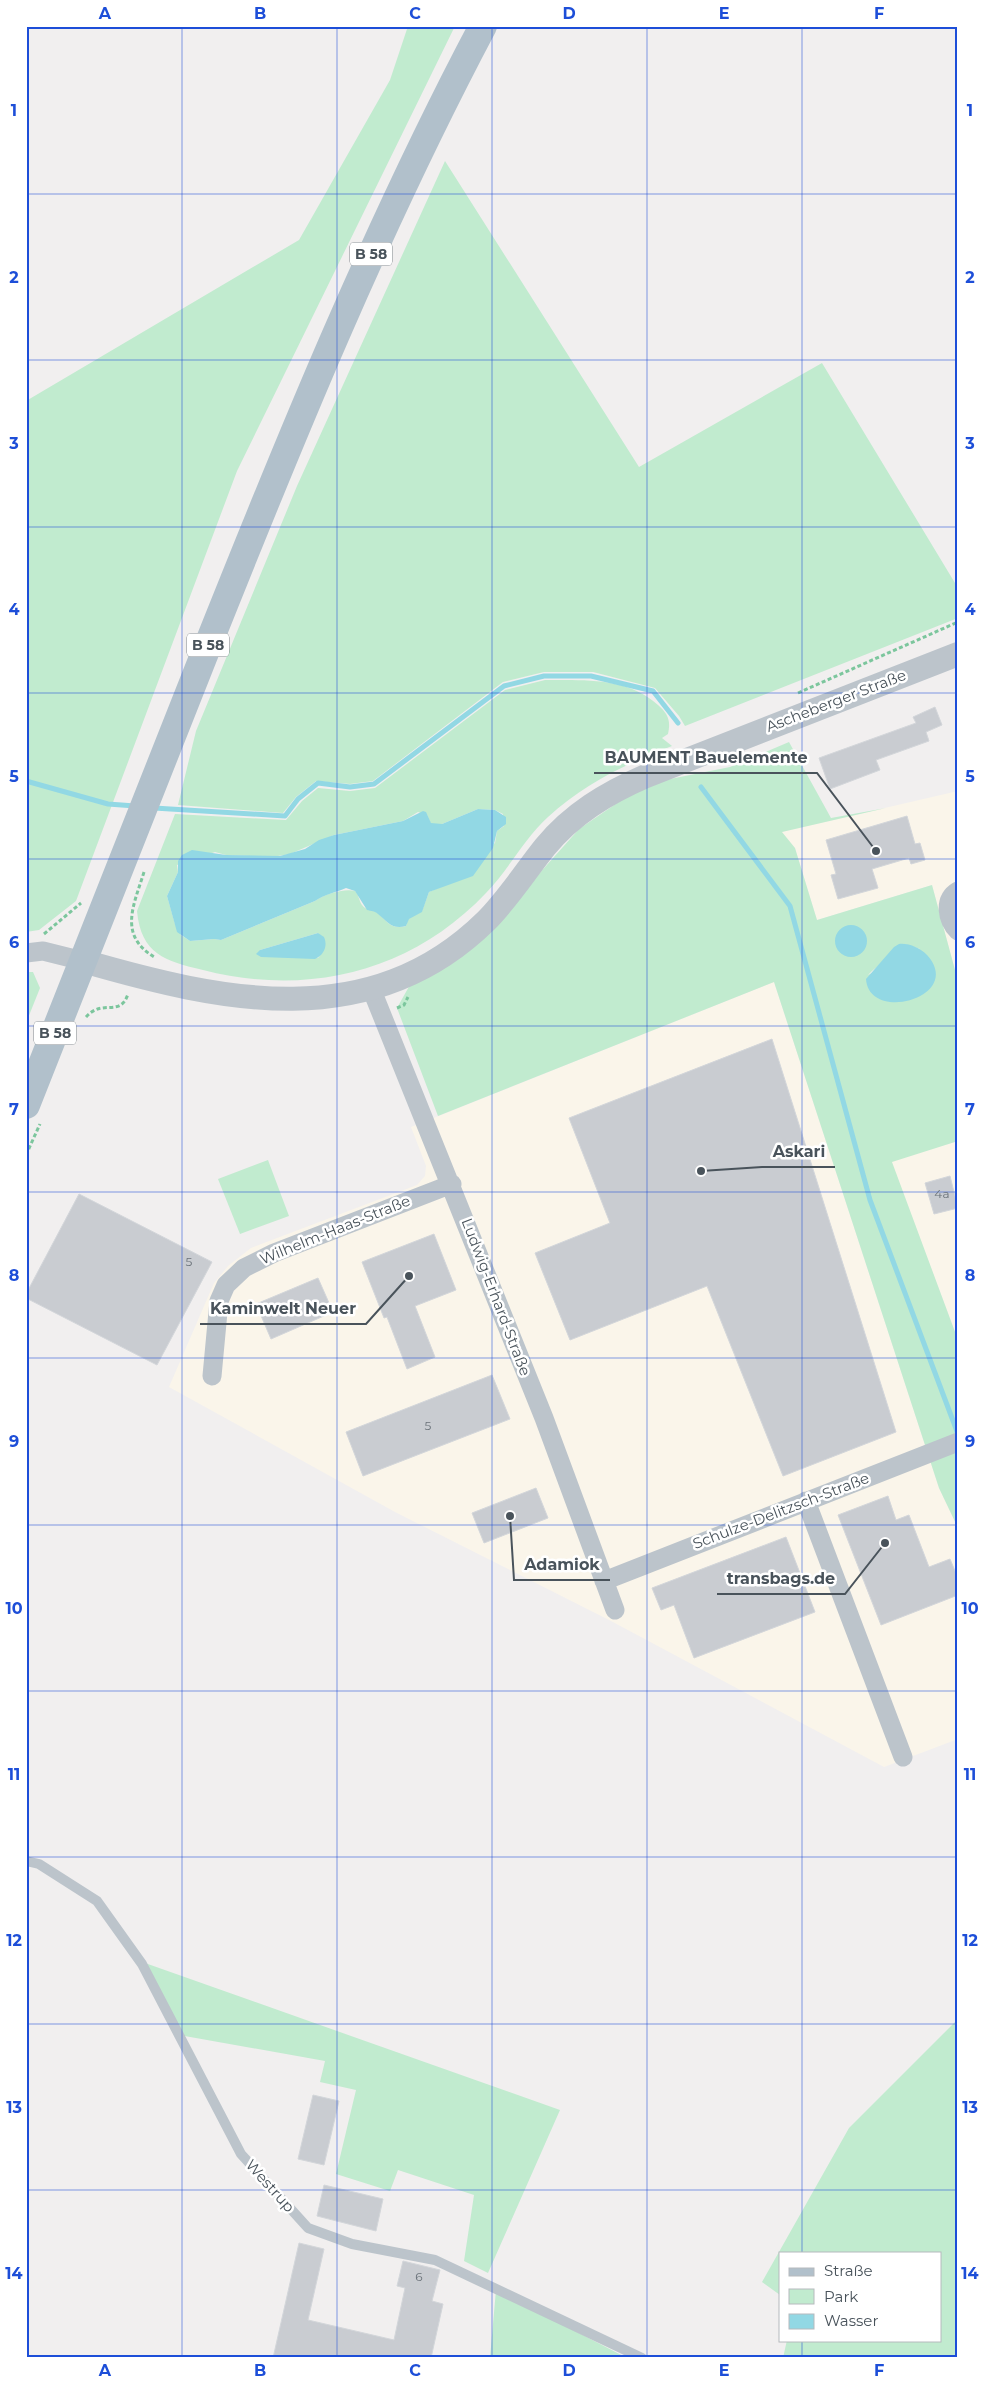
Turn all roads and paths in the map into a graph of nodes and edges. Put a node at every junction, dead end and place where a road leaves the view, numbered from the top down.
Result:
1 (482, 26) edge
2 (958, 654) edge
3 (958, 891) edge
4 (82, 903) dead end
5 (958, 931) edge
6 (32, 946) edge
7 (83, 961) junction
8 (133, 975) junction
9 (371, 988) junction
10 (82, 1022) dead end
11 (34, 1112) edge
12 (26, 1155) edge
13 (452, 1184) junction
14 (212, 1376) dead end
15 (958, 1442) edge
16 (806, 1501) junction
17 (604, 1581) junction
18 (615, 1610) dead end
19 (903, 1758) dead end
20 (26, 1861) edge
21 (642, 2358) edge

1 - 7 main road, B 58
2 - 9 street, Ascheberger Straße
3 - 5 street
4 - 6 path
6 - 7 street
7 - 8 street, Ascheberger Straße
7 - 11 main road, B 58
8 - 9 street, Ascheberger Straße
8 - 10 path
9 - 13 street, Ludwig-Erhard-Straße
11 - 12 path
13 - 14 street, Wilhelm-Haas-Straße
13 - 17 street, Ludwig-Erhard-Straße
15 - 16 street, Schulze-Delitzsch-Straße
16 - 17 street, Schulze-Delitzsch-Straße
16 - 19 street
17 - 18 street, Ludwig-Erhard-Straße
20 - 21 lane, Westrup

